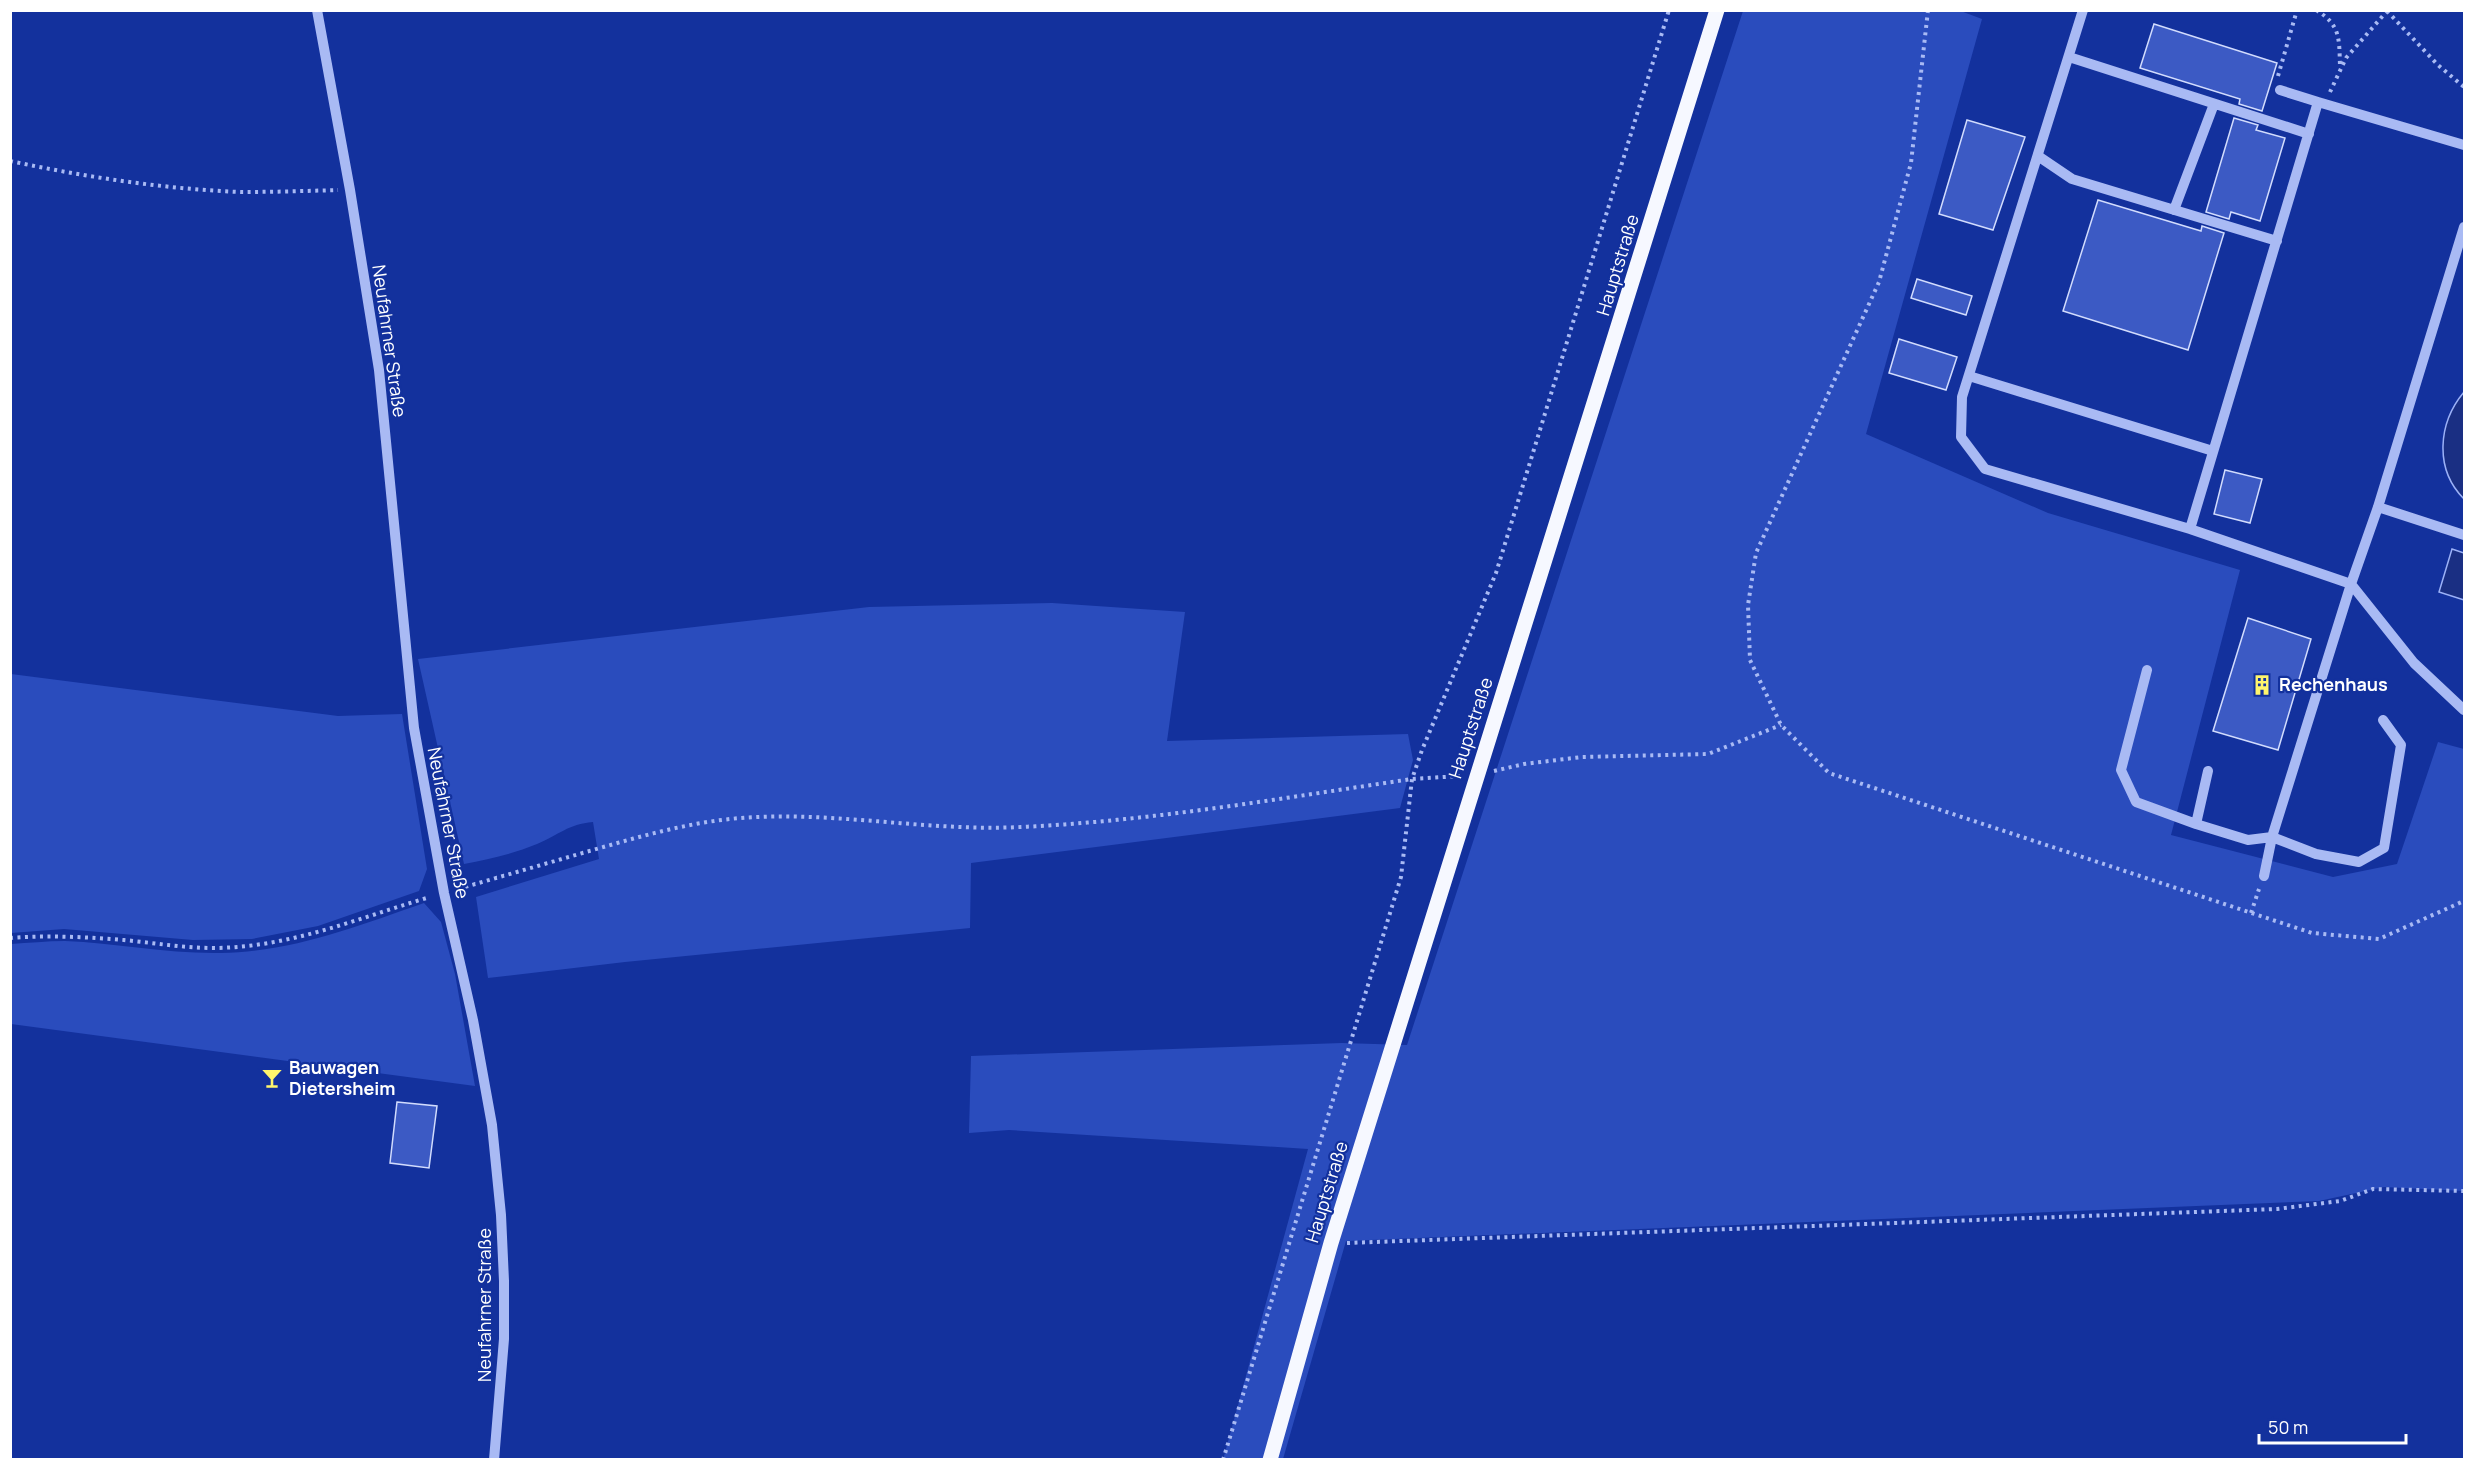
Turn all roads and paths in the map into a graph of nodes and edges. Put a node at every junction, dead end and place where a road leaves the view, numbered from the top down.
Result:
1 (317, 10) edge
2 (1669, 10) edge
3 (1717, 10) edge
4 (1928, 10) edge
5 (2083, 10) edge
6 (2297, 10) edge
7 (2316, 10) edge
8 (2387, 11) edge
9 (2069, 57) junction
10 (2340, 68) junction
11 (2464, 87) edge
12 (2280, 90) joint
13 (2322, 103) junction
14 (2214, 104) junction
15 (2309, 134) junction
16 (2464, 145) edge
17 (2038, 156) junction
18 (10, 161) edge
19 (350, 190) junction
20 (2174, 210) junction
21 (2464, 227) edge
22 (2277, 241) junction
23 (1969, 376) junction
24 (2213, 451) junction
25 (2378, 507) junction
26 (2190, 529) junction
27 (2464, 535) edge
28 (2351, 584) junction
29 (2147, 670) dead end
30 (2464, 710) edge
31 (2383, 720) dead end
32 (1781, 725) junction
33 (2208, 771) dead end
34 (1477, 775) junction
35 (1412, 780) junction
36 (2196, 824) junction
37 (2272, 837) junction
38 (2264, 876) joint
39 (444, 894) junction
40 (2464, 901) edge
41 (2251, 913) junction
42 (10, 938) edge
43 (2464, 1191) edge
44 (1331, 1243) junction
45 (494, 1460) edge
46 (1223, 1460) edge
47 (1270, 1460) edge

1 - 19 street, Neufahrner Straße
2 - 35 path
3 - 34 main road, Hauptstraße
4 - 32 path
5 - 9 street
6 - 12 path
7 - 10 path
8 - 10 path
8 - 11 path
9 - 14 street
9 - 17 street
10 - 13 path
12 - 13 street
13 - 15 street
13 - 16 street
14 - 15 street
14 - 20 street
15 - 22 street
17 - 20 street
17 - 23 street
18 - 19 path
19 - 39 street, Neufahrner Straße
20 - 22 street
21 - 25 street
22 - 24 street
23 - 24 street
23 - 26 street
24 - 26 street
25 - 27 street
25 - 28 street
26 - 28 street
28 - 30 street
28 - 37 street
29 - 36 street
31 - 37 street
32 - 34 path
32 - 41 path
33 - 36 street
34 - 35 path
34 - 44 main road, Hauptstraße
35 - 39 path
35 - 46 path
36 - 37 street
37 - 38 street
38 - 41 path
39 - 42 path
39 - 45 street, Neufahrner Straße
40 - 41 path
43 - 44 path
44 - 47 main road, Hauptstraße

